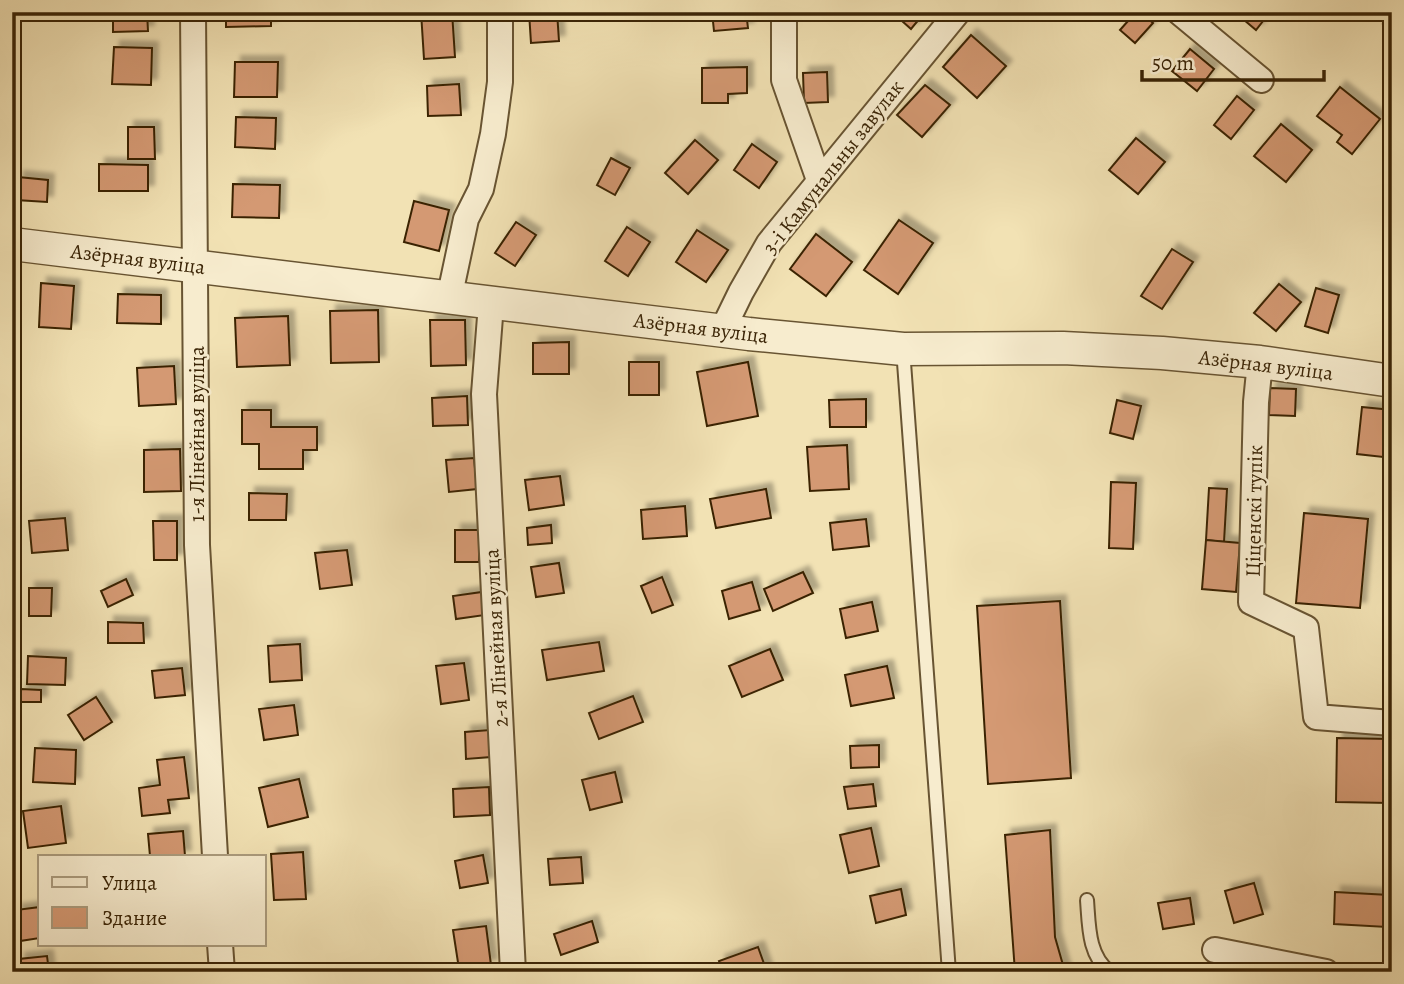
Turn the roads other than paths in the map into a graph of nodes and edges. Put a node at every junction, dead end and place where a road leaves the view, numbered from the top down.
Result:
1 (193, 12) edge
2 (500, 12) edge
3 (784, 12) edge
4 (958, 12) edge
5 (1179, 12) edge
6 (1261, 80) dead end
7 (820, 180) junction
8 (12, 244) edge
9 (196, 266) junction
10 (449, 299) junction
11 (491, 304) junction
12 (722, 331) junction
13 (903, 349) junction
14 (1260, 362) junction
15 (1392, 381) edge
16 (1392, 723) edge
17 (215, 855) edge
18 (1087, 900) dead end
19 (220, 946) edge
20 (1214, 950) dead end
21 (222, 972) edge
22 (513, 972) edge
23 (949, 972) edge
24 (1110, 972) edge
25 (1326, 972) edge

1 - 9 street, 1-я Лінейная вуліца
2 - 10 street
3 - 7 street
4 - 7 street, 3-і Камунальны завулак
5 - 6 street
7 - 12 street, 3-і Камунальны завулак
8 - 9 street, Азёрная вуліца
9 - 10 street, Азёрная вуліца
9 - 17 street, 1-я Лінейная вуліца
10 - 11 street, Азёрная вуліца
11 - 12 street, Азёрная вуліца
11 - 22 street, 2-я Лінейная вуліца
12 - 13 street, Азёрная вуліца
13 - 14 street, Азёрная вуліца
13 - 23 lane
14 - 15 street, Азёрная вуліца
14 - 16 street, Ціценскі тупік
18 - 24 lane
19 - 21 street
20 - 25 street

